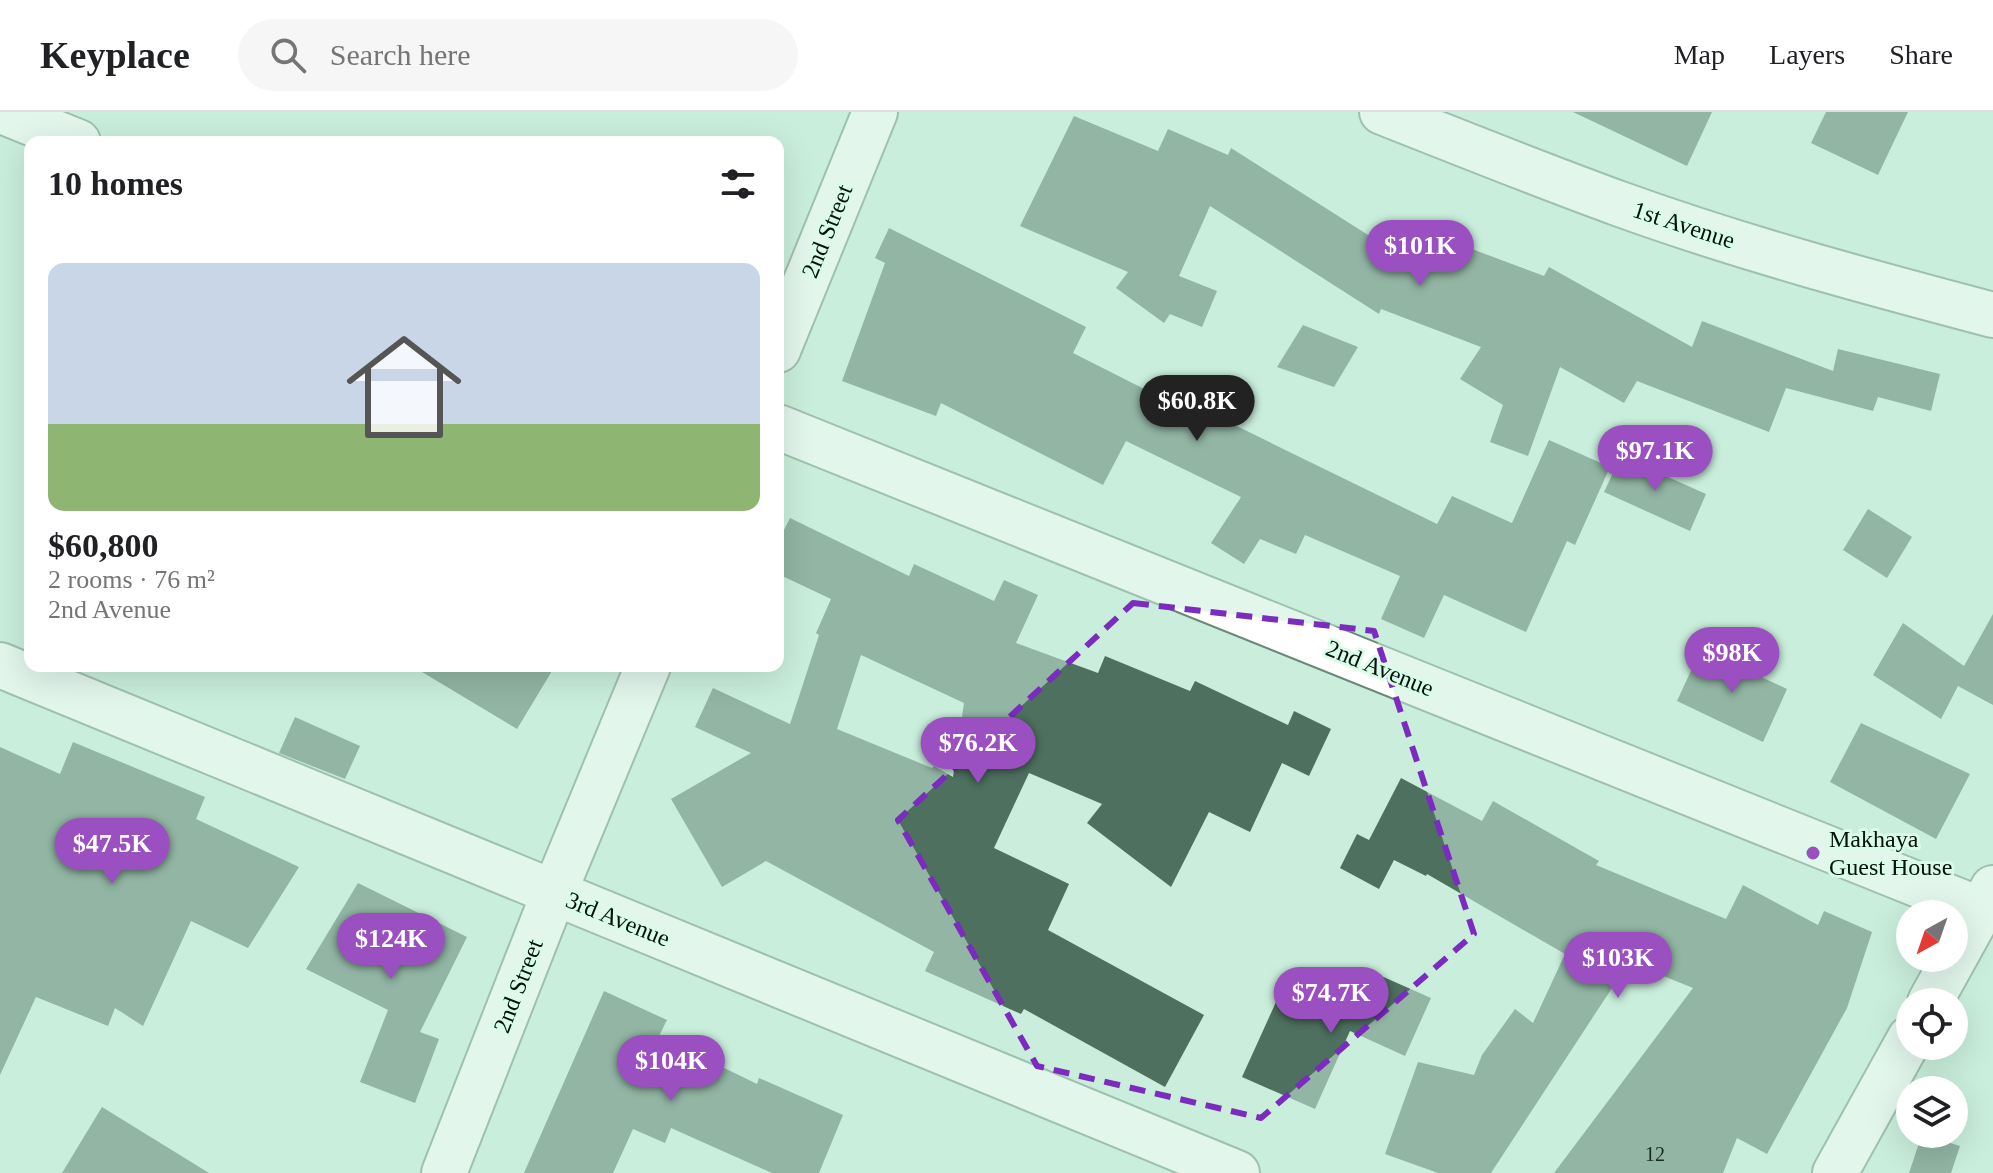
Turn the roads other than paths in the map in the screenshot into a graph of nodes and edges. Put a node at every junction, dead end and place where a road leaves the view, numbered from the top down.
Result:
1 (4, 112) edge
2 (875, 112) edge
3 (1382, 112) edge
4 (63, 136) edge
5 (1993, 315) edge
6 (784, 335) edge
7 (784, 429) edge
8 (0, 665) edge
9 (646, 672) edge
10 (554, 893) junction
11 (1989, 903) edge
12 (1938, 988) edge
13 (1898, 1060) edge
14 (444, 1173) edge
15 (1237, 1173) edge
16 (1835, 1173) edge

1 - 4 street
2 - 6 street, 2nd Street
3 - 5 street, 1st Avenue
7 - 11 street, 2nd Avenue
8 - 10 street, 3rd Avenue
9 - 10 street, 2nd Street
10 - 14 street, 2nd Street
10 - 15 street, 3rd Avenue
11 - 12 street
13 - 16 street

